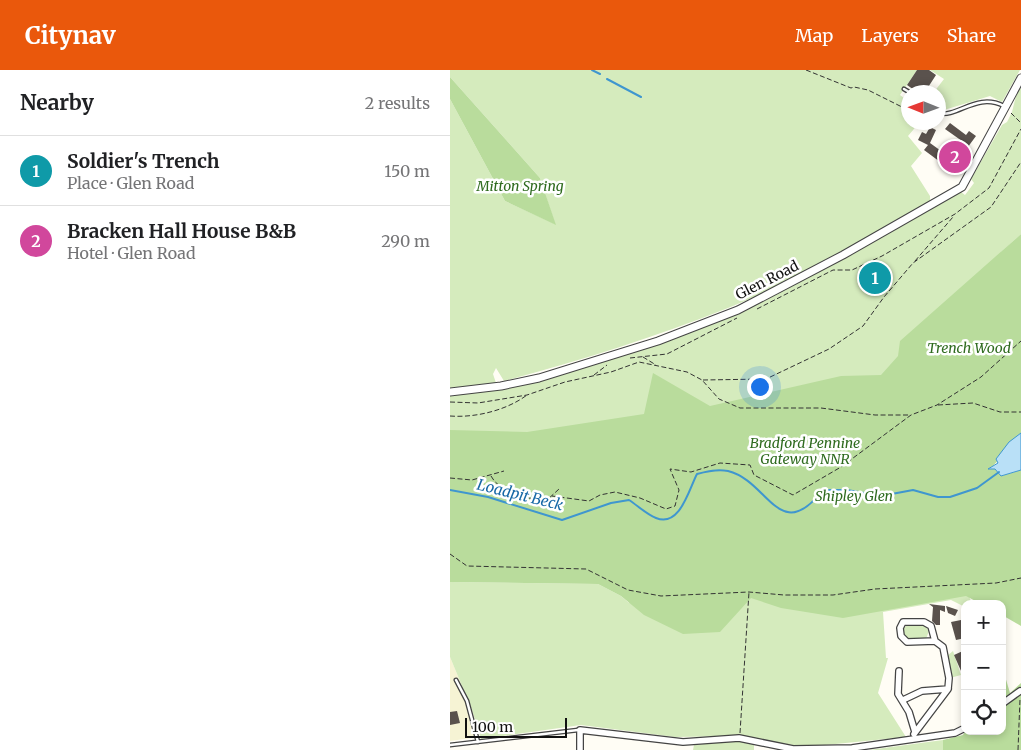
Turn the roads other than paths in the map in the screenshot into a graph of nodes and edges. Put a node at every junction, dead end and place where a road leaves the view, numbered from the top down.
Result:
1 (1021, 78) edge
2 (1006, 106) junction
3 (946, 113) edge
4 (450, 392) edge
5 (935, 641) junction
6 (899, 671) dead end
7 (456, 680) dead end
8 (948, 689) junction
9 (1020, 691) edge
10 (902, 700) junction
11 (1006, 701) edge
12 (580, 730) junction
13 (961, 730) edge
14 (915, 732) junction
15 (910, 740) junction
16 (478, 742) junction
17 (450, 745) edge
18 (580, 750) edge

1 - 2 street, Glen Road
2 - 3 lane
2 - 4 street, Glen Road
5 - 5 street
5 - 8 street
6 - 10 street
7 - 16 lane
8 - 10 street
8 - 14 street
9 - 11 street
10 - 14 street
12 - 15 street
12 - 16 lane
12 - 18 street
13 - 15 street
14 - 15 street
16 - 17 lane

